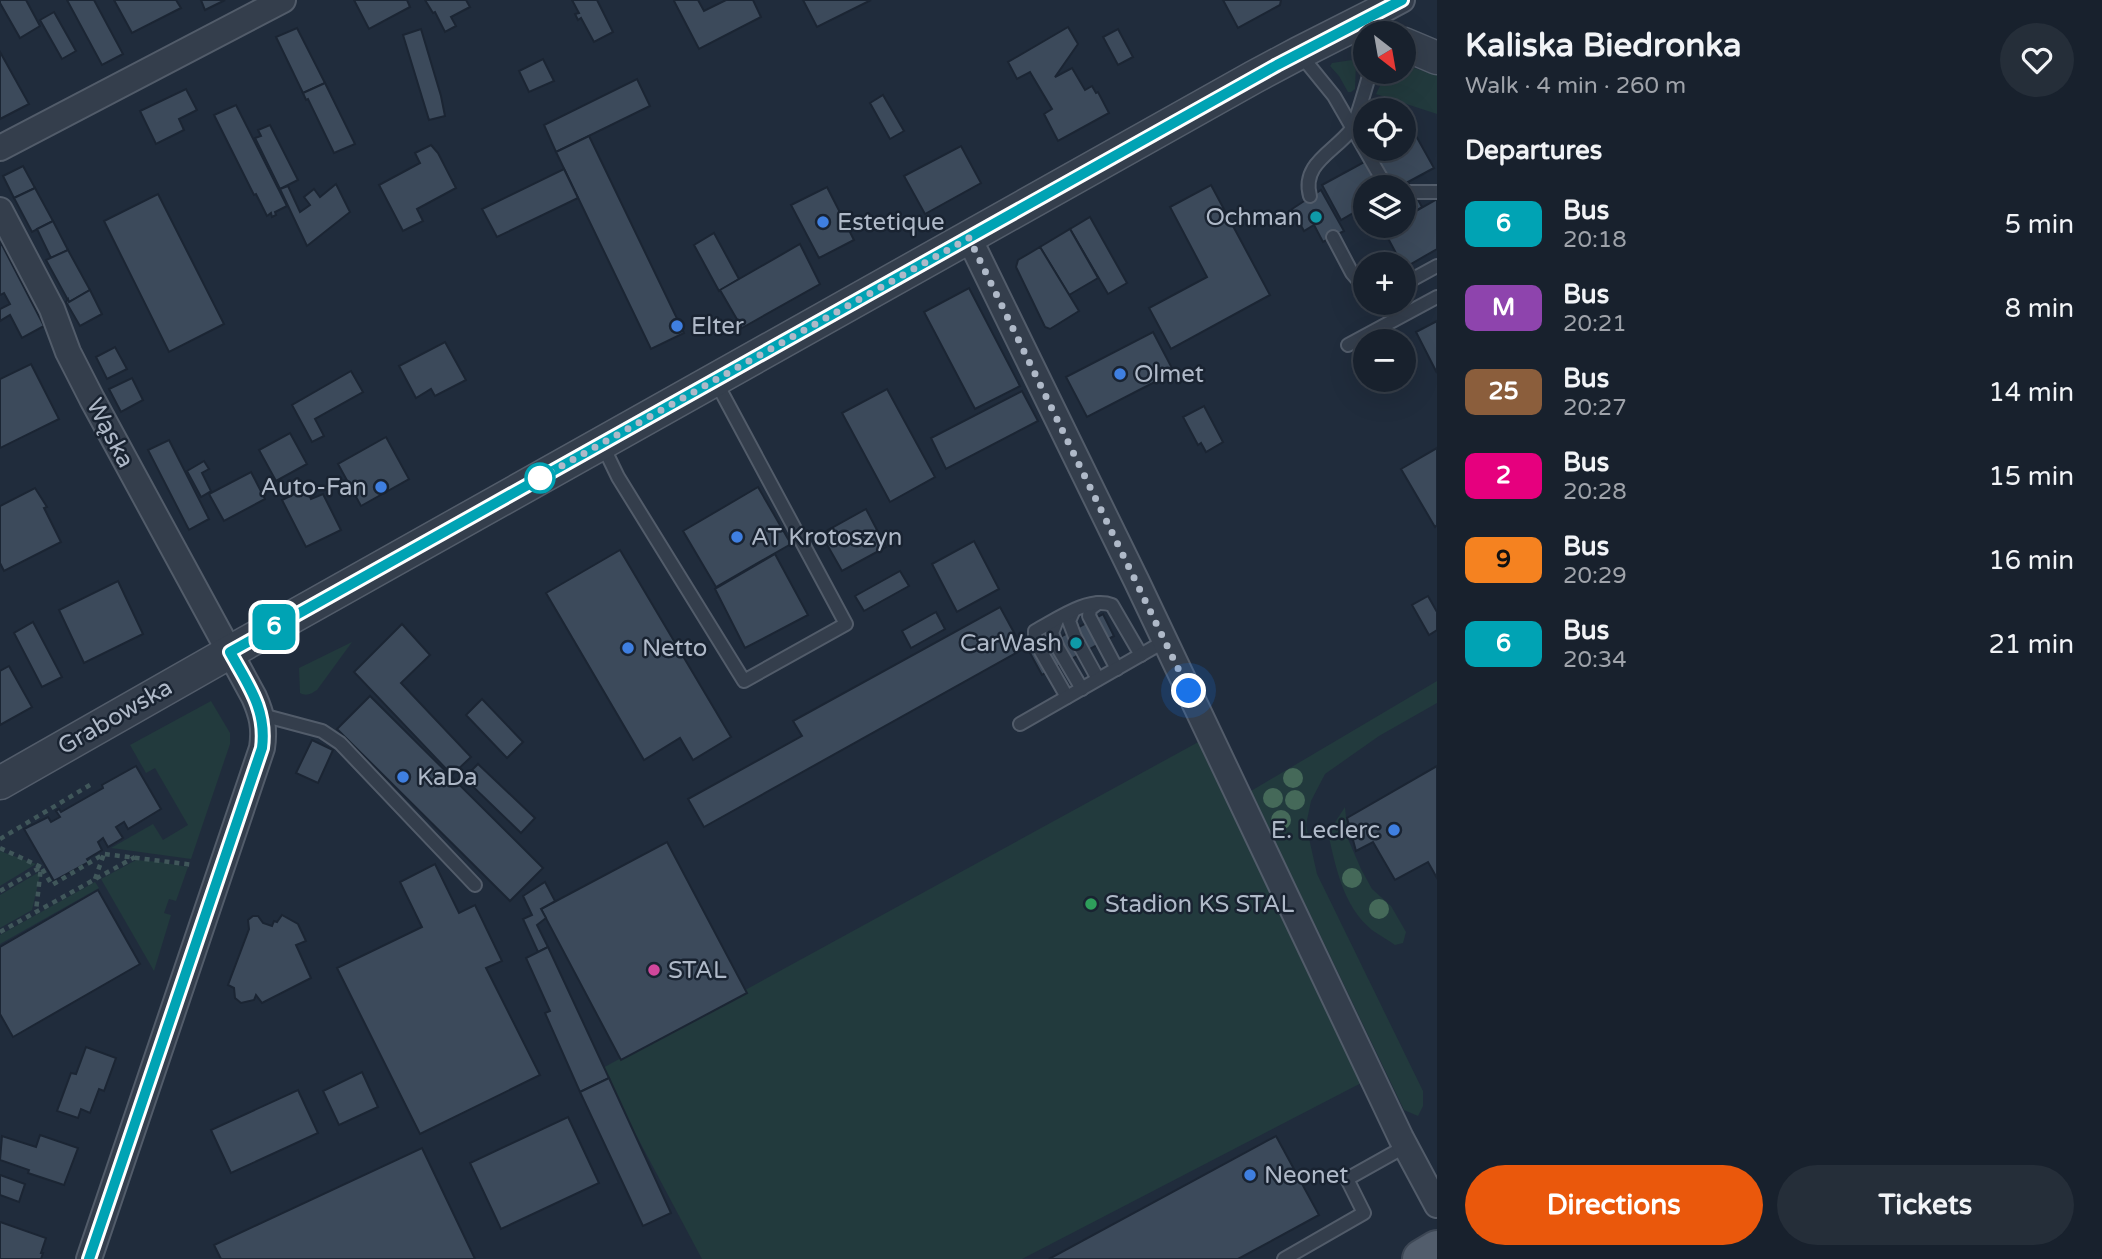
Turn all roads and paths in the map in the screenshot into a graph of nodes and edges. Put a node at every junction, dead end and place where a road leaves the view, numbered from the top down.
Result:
1 (283, 0) edge
2 (1402, 0) edge
3 (1375, 20) edge
4 (1416, 49) edge
5 (1299, 53) junction
6 (1437, 58) edge
7 (1353, 128) joint
8 (0, 148) edge
9 (1437, 192) edge
10 (1416, 194) edge
11 (1310, 197) dead end
12 (0, 210) edge
13 (1332, 237) dead end
14 (969, 238) junction
15 (1437, 266) edge
16 (1353, 274) edge
17 (1416, 277) edge
18 (1437, 297) edge
19 (1348, 345) dead end
20 (715, 380) junction
21 (602, 444) junction
22 (1098, 603) junction
23 (1073, 612) junction
24 (1057, 620) junction
25 (1165, 641) junction
26 (230, 652) junction
27 (1141, 654) junction
28 (1117, 669) junction
29 (1098, 679) junction
30 (1082, 689) junction
31 (1067, 697) junction
32 (262, 715) junction
33 (1020, 724) dead end
34 (0, 783) edge
35 (90, 785) dead end
36 (0, 839) edge
37 (0, 848) edge
38 (104, 853) junction
39 (136, 856) junction
40 (194, 864) dead end
41 (41, 867) junction
42 (94, 880) junction
43 (475, 885) dead end
44 (0, 891) edge
45 (36, 912) junction
46 (0, 932) edge
47 (1406, 1146) junction
48 (1437, 1205) edge
49 (1437, 1250) edge
50 (89, 1259) edge
51 (1284, 1259) edge
52 (1422, 1259) edge

1 - 8 street
2 - 3 street
3 - 5 street, Grabowska
4 - 6 street
5 - 7 lane
5 - 14 street, Grabowska
7 - 11 lane
9 - 10 lane
12 - 26 street, Wąska
13 - 16 lane
14 - 20 street, Grabowska
14 - 25 street
15 - 17 lane
18 - 19 lane
20 - 21 street, Grabowska
20 - 21 lane
21 - 26 street, Grabowska
22 - 23 lane
22 - 27 lane
22 - 28 lane
23 - 24 lane
23 - 29 lane
24 - 30 lane
24 - 31 lane
25 - 27 lane
25 - 47 street
26 - 32 street, Wąska
26 - 34 street, Grabowska
27 - 28 lane
28 - 29 lane
29 - 30 lane
30 - 31 lane
31 - 33 lane
32 - 43 lane
32 - 50 street
35 - 36 path
37 - 41 path
38 - 39 path
38 - 41 path
38 - 42 path
39 - 40 path
39 - 42 path
41 - 44 path
41 - 45 path
42 - 45 path
45 - 46 path
47 - 48 street
47 - 51 lane
49 - 52 main road

